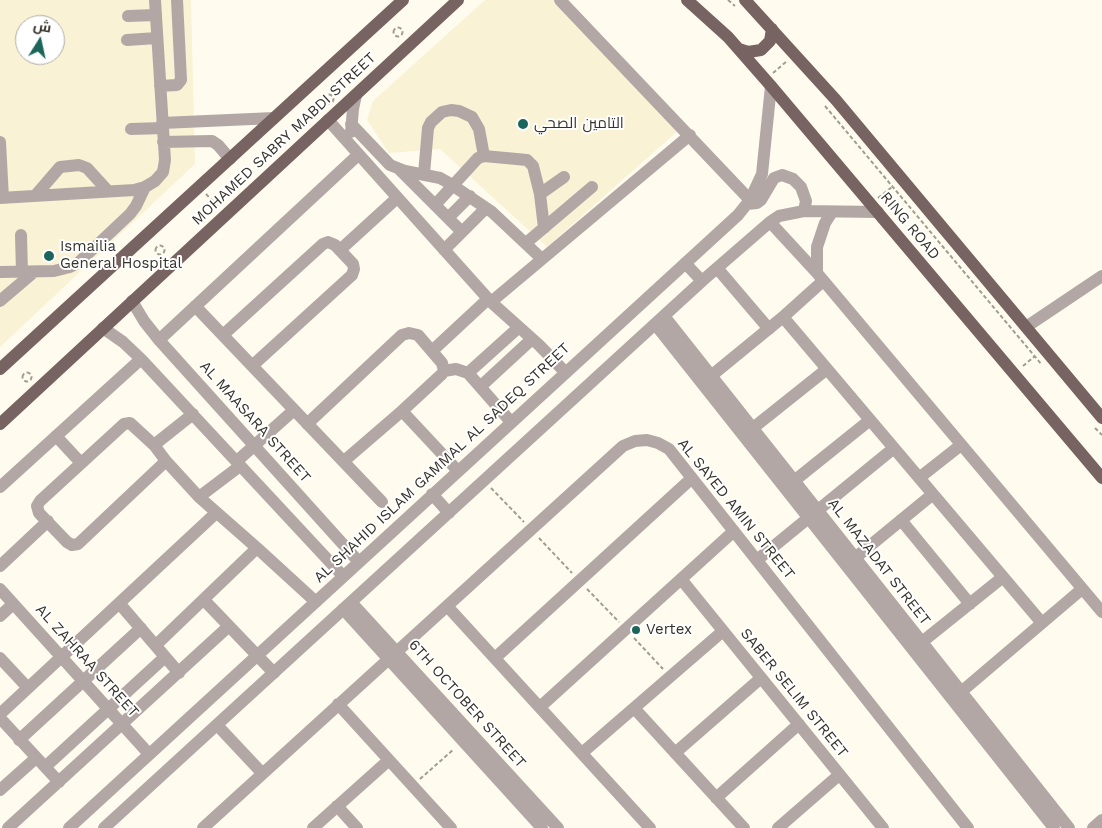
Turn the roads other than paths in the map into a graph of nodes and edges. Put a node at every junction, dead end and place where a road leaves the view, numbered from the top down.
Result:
1 (177, 0) edge
2 (402, 0) edge
3 (458, 0) edge
4 (560, 0) edge
5 (687, 0) edge
6 (154, 5) edge
7 (742, 5) edge
8 (128, 16) dead end
9 (772, 29) junction
10 (158, 38) junction
11 (127, 40) dead end
12 (739, 49) junction
13 (769, 83) junction
14 (160, 86) junction
15 (356, 95) junction
16 (274, 118) junction
17 (217, 120) junction
18 (328, 120) junction
19 (351, 124) junction
20 (162, 126) junction
21 (131, 129) dead end
22 (690, 135) junction
23 (212, 141) junction
24 (0, 142) edge
25 (164, 142) junction
26 (355, 151) junction
27 (484, 156) junction
28 (230, 159) junction
29 (400, 170) junction
30 (424, 174) junction
31 (564, 177) dead end
32 (454, 186) junction
33 (592, 187) dead end
34 (145, 188) junction
35 (108, 192) junction
36 (540, 194) junction
37 (35, 196) junction
38 (470, 196) junction
39 (1, 198) edge
40 (397, 198) junction
41 (748, 202) junction
42 (435, 205) junction
43 (486, 208) junction
44 (874, 208) junction
45 (804, 211) junction
46 (832, 212) junction
47 (448, 218) junction
48 (770, 222) junction
49 (544, 228) junction
50 (462, 232) junction
51 (21, 234) dead end
52 (526, 243) junction
53 (340, 250) junction
54 (444, 250) junction
55 (542, 259) junction
56 (685, 263) junction
57 (717, 268) junction
58 (0, 272) edge
59 (28, 272) junction
60 (1102, 276) edge
61 (820, 277) junction
62 (702, 281) junction
63 (0, 301) edge
64 (132, 301) junction
65 (489, 301) junction
66 (195, 306) junction
67 (783, 317) junction
68 (660, 320) junction
69 (1026, 327) junction
70 (103, 328) junction
71 (518, 328) junction
72 (769, 329) junction
73 (223, 335) junction
74 (532, 339) junction
75 (159, 340) junction
76 (432, 351) junction
77 (141, 359) junction
78 (252, 366) junction
79 (0, 369) edge
80 (827, 369) junction
81 (444, 370) junction
82 (565, 372) junction
83 (468, 374) junction
84 (711, 376) junction
85 (480, 387) junction
86 (294, 410) junction
87 (402, 411) junction
88 (193, 414) junction
89 (870, 420) junction
90 (512, 422) junction
91 (1099, 423) edge
92 (0, 424) edge
93 (308, 424) junction
94 (753, 428) junction
95 (56, 436) junction
96 (154, 445) junction
97 (961, 445) junction
98 (255, 446) junction
99 (894, 448) junction
100 (166, 461) junction
101 (344, 461) junction
102 (81, 463) junction
103 (239, 464) junction
104 (458, 471) junction
105 (692, 478) junction
106 (919, 478) junction
107 (1102, 478) edge
108 (794, 481) junction
109 (0, 487) edge
110 (432, 494) junction
111 (933, 494) junction
112 (199, 497) junction
113 (382, 502) dead end
114 (216, 513) junction
115 (449, 513) junction
116 (813, 514) junction
117 (901, 520) junction
118 (48, 522) junction
119 (734, 531) junction
120 (257, 548) junction
121 (855, 558) junction
122 (757, 560) junction
123 (359, 562) junction
124 (0, 566) edge
125 (343, 576) junction
126 (1003, 577) junction
127 (681, 579) junction
128 (0, 589) edge
129 (1082, 589) junction
130 (204, 600) junction
131 (316, 602) junction
132 (119, 603) junction
133 (13, 604) junction
134 (970, 604) junction
135 (347, 606) junction
136 (447, 606) junction
137 (1102, 612) edge
138 (0, 616) edge
139 (1042, 623) junction
140 (229, 626) junction
141 (141, 628) junction
142 (723, 631) junction
143 (922, 642) junction
144 (156, 645) junction
145 (257, 655) junction
146 (392, 655) junction
147 (61, 657) junction
148 (165, 657) junction
149 (0, 658) edge
150 (495, 658) junction
151 (179, 673) junction
152 (274, 673) junction
153 (761, 678) junction
154 (84, 681) junction
155 (28, 688) junction
156 (961, 692) junction
157 (338, 704) junction
158 (540, 707) junction
159 (634, 708) junction
160 (108, 709) junction
161 (0, 714) edge
162 (0, 718) edge
163 (799, 724) junction
164 (123, 725) junction
165 (217, 725) junction
166 (20, 740) junction
167 (676, 753) junction
168 (149, 754) junction
169 (582, 754) junction
170 (389, 760) junction
171 (40, 762) junction
172 (262, 773) junction
173 (840, 775) junction
174 (58, 782) junction
175 (0, 790) edge
176 (716, 798) junction
177 (337, 806) junction
178 (1102, 820) edge
179 (0, 825) edge
180 (644, 826) edge
181 (876, 826) edge
182 (3, 828) edge
183 (8, 828) edge
184 (69, 828) edge
185 (104, 828) edge
186 (203, 828) edge
187 (313, 828) edge
188 (357, 828) edge
189 (451, 828) edge
190 (542, 828) edge
191 (558, 828) edge
192 (744, 828) edge
193 (778, 828) edge
194 (968, 828) edge
195 (1054, 828) edge
196 (1069, 828) edge
197 (1093, 828) edge

1 - 14 street
2 - 16 main road, MOHAMED SABRY MABDI STREET
3 - 15 main road, MOHAMED SABRY MABDI STREET
4 - 22 street
5 - 12 main road, RING ROAD
6 - 8 street
6 - 10 street
7 - 9 main road, RING ROAD
9 - 12 main road
9 - 69 main road, RING ROAD
10 - 11 street
10 - 14 street
12 - 13 main road, RING ROAD
13 - 41 street, AL SHAHID ISLAM GAMMAL AL SADEQ STREET
13 - 44 main road, RING ROAD
14 - 20 street
15 - 18 main road, MOHAMED SABRY MABDI STREET
15 - 19 street
16 - 17 street
16 - 28 main road, MOHAMED SABRY MABDI STREET
17 - 20 street
17 - 23 street
18 - 26 street
18 - 64 main road, MOHAMED SABRY MABDI STREET
19 - 26 street
19 - 29 street
20 - 21 street
20 - 25 street
22 - 41 street
22 - 55 street
23 - 25 street
23 - 28 street
24 - 39 street
25 - 34 street
26 - 40 street
26 - 66 street
27 - 30 street
27 - 32 street
27 - 36 street
28 - 79 main road, MOHAMED SABRY MABDI STREET
29 - 30 street
29 - 42 street
30 - 32 street
31 - 36 street
32 - 38 street
32 - 42 street
33 - 49 street
34 - 35 street
34 - 59 street
35 - 37 street
35 - 37 street
36 - 49 street
37 - 39 street
38 - 43 street
38 - 47 street
40 - 53 street
40 - 54 street
41 - 45 street
41 - 56 street, AL SHAHID ISLAM GAMMAL AL SADEQ STREET
42 - 47 street
43 - 50 street
43 - 52 street
44 - 46 street
44 - 107 main road, RING ROAD
45 - 46 street
45 - 48 street
46 - 61 street
47 - 50 street
48 - 57 street
48 - 61 street
49 - 52 street
50 - 54 street
51 - 59 street
52 - 55 street
53 - 73 street
53 - 78 street
54 - 65 street
55 - 65 street
56 - 62 street
56 - 82 street, AL SHAHID ISLAM GAMMAL AL SADEQ STREET
57 - 62 street
57 - 72 street
58 - 59 street
59 - 63 street
60 - 69 street
61 - 67 street
61 - 97 street
62 - 68 street
64 - 70 main road, MOHAMED SABRY MABDI STREET
64 - 75 street, AL MAASARA STREET
65 - 71 street
65 - 76 street
66 - 73 street
66 - 75 street
67 - 72 street
67 - 80 street
68 - 84 street, AL MAZADAT STREET
68 - 115 street
68 - 116 street, AL MAZADAT STREET
69 - 91 main road, RING ROAD
70 - 77 street
70 - 92 main road, MOHAMED SABRY MABDI STREET
71 - 74 street
71 - 83 street
72 - 84 street
73 - 78 street
74 - 82 street
74 - 85 street
75 - 98 street, AL MAASARA STREET
76 - 81 street
76 - 93 street
77 - 88 street
77 - 95 street
78 - 86 street
80 - 89 street
80 - 94 street
81 - 83 street
81 - 87 street
82 - 90 street, AL SHAHID ISLAM GAMMAL AL SADEQ STREET
83 - 85 street
84 - 94 street, AL MAZADAT STREET
85 - 90 street
86 - 93 street
86 - 98 street
87 - 101 street
87 - 104 street
88 - 96 street
88 - 103 street
89 - 99 street
89 - 108 street
90 - 104 street, AL SHAHID ISLAM GAMMAL AL SADEQ STREET
93 - 101 street
94 - 108 street, AL MAZADAT STREET
95 - 102 street
95 - 109 street
96 - 100 street
96 - 102 street
97 - 106 street
97 - 129 street
98 - 103 street
98 - 123 street, AL MAASARA STREET
99 - 106 street
99 - 116 street
100 - 112 street
100 - 118 street
101 - 113 street
102 - 118 street
103 - 112 street
103 - 125 street
104 - 110 street, AL SHAHID ISLAM GAMMAL AL SADEQ STREET
105 - 119 street, AL SAYED AMIN STREET
105 - 136 street, AL SAYED AMIN STREET
105 - 150 street
106 - 111 street
108 - 116 street, AL MAZADAT STREET
110 - 115 street
110 - 123 street, AL SHAHID ISLAM GAMMAL AL SADEQ STREET
111 - 117 street
111 - 126 street
112 - 114 street
114 - 120 street
114 - 132 street
115 - 135 street
116 - 121 street, AL MAZADAT STREET
116 - 122 street
116 - 195 street, AL MAZADAT STREET
117 - 121 street
117 - 134 street
118 - 124 street
119 - 122 street, AL SAYED AMIN STREET
119 - 127 street
120 - 130 street
120 - 131 street
121 - 143 street, AL MAZADAT STREET
122 - 194 street, AL SAYED AMIN STREET
123 - 125 street, AL SHAHID ISLAM GAMMAL AL SADEQ STREET
125 - 131 street, AL SHAHID ISLAM GAMMAL AL SADEQ STREET
126 - 134 street
126 - 139 street
127 - 142 street, SABER SELIM STREET
127 - 158 street
128 - 133 street, AL ZAHRAA STREET
129 - 137 street
129 - 139 street
130 - 140 street
130 - 144 street
131 - 145 street, AL SHAHID ISLAM GAMMAL AL SADEQ STREET
132 - 141 street
132 - 147 street
133 - 138 street
133 - 147 street, AL ZAHRAA STREET
134 - 143 street
135 - 146 street, 6TH OCTOBER STREET
135 - 152 street
136 - 146 street, AL SAYED AMIN STREET
136 - 150 street
139 - 156 street
140 - 145 street
140 - 151 street
141 - 144 street
141 - 154 street
142 - 153 street, SABER SELIM STREET
142 - 159 street
143 - 156 street, AL MAZADAT STREET
144 - 148 street
145 - 152 street
145 - 168 street, AL SHAHID ISLAM GAMMAL AL SADEQ STREET
146 - 157 street, AL SAYED AMIN STREET
146 - 190 street, 6TH OCTOBER STREET
146 - 191 street, 6TH OCTOBER STREET
147 - 154 street, AL ZAHRAA STREET
147 - 155 street
148 - 151 street
148 - 160 street
149 - 155 street
150 - 158 street
151 - 164 street
152 - 165 street
153 - 163 street, SABER SELIM STREET
153 - 167 street
154 - 160 street, AL ZAHRAA STREET
154 - 166 street
155 - 161 street
156 - 196 street, AL MAZADAT STREET
157 - 170 street
157 - 172 street, AL SAYED AMIN STREET
158 - 169 street
159 - 167 street
159 - 169 street
160 - 164 street, AL ZAHRAA STREET
160 - 171 street
162 - 166 street
163 - 173 street, SABER SELIM STREET
163 - 176 street
164 - 168 street, AL ZAHRAA STREET
164 - 174 street
165 - 172 street
165 - 185 street
166 - 171 street
167 - 176 street
168 - 184 street, AL SHAHID ISLAM GAMMAL AL SADEQ STREET
169 - 180 street
170 - 177 street
170 - 189 street
171 - 174 street
171 - 175 street
172 - 186 street, AL SAYED AMIN STREET
173 - 181 street, SABER SELIM STREET
173 - 193 street
174 - 183 street
176 - 192 street
177 - 187 street
177 - 188 street
178 - 197 street
179 - 182 street

